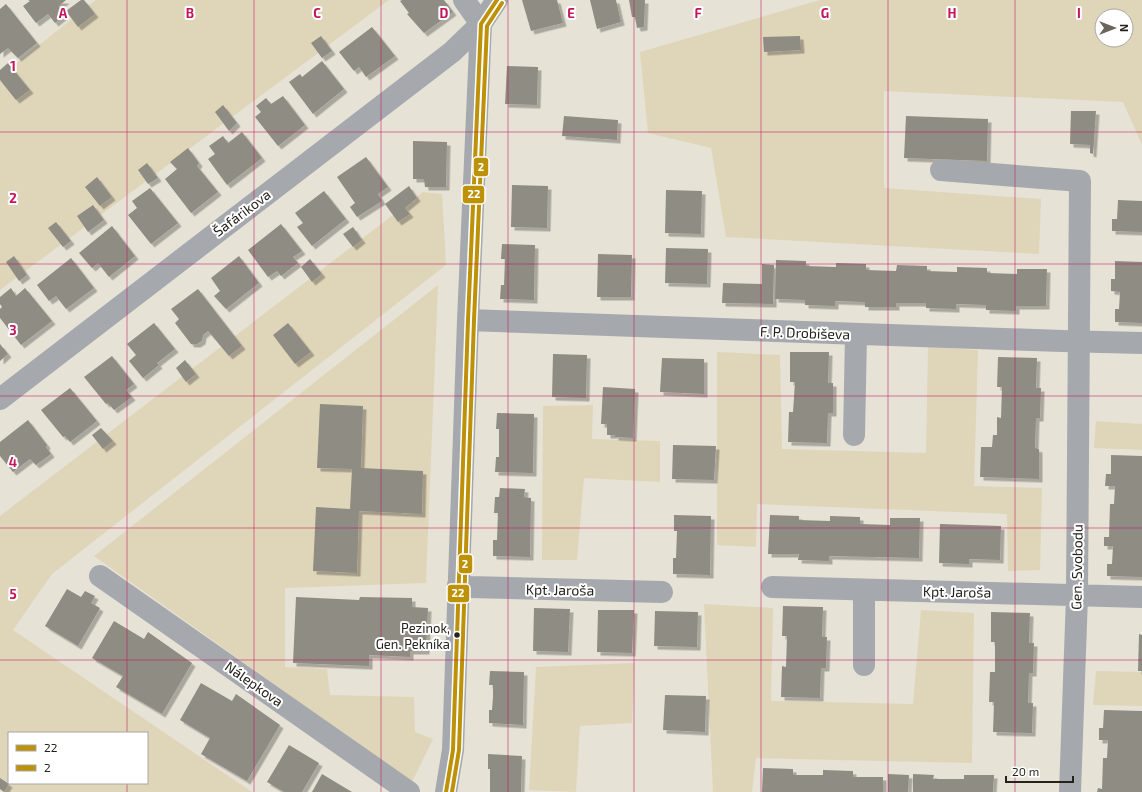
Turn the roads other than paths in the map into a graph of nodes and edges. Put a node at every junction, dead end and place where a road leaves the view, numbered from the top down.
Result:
1 (464, 0) edge
2 (497, 0) edge
3 (481, 24) junction
4 (941, 170) dead end
5 (468, 320) junction
6 (856, 334) junction
7 (1079, 341) junction
8 (1142, 343) edge
9 (0, 399) edge
10 (854, 435) dead end
11 (100, 576) dead end
12 (458, 585) junction
13 (772, 587) dead end
14 (864, 590) junction
15 (662, 592) dead end
16 (1077, 596) junction
17 (1142, 598) edge
18 (864, 665) dead end
19 (409, 792) edge
20 (446, 792) edge
21 (1070, 792) edge

1 - 3 street
2 - 3 street, Šafárikova
3 - 5 street
3 - 9 street, Šafárikova
4 - 7 street, Gen. Svobodu
5 - 6 street, F. P. Drobiševa
5 - 12 street
6 - 7 street, F. P. Drobiševa
6 - 10 street
7 - 8 street, F. P. Drobiševa
7 - 16 street, Gen. Svobodu
11 - 19 street, Nálepkova
12 - 15 street, Kpt. Jaroša
12 - 20 street
13 - 14 street, Kpt. Jaroša
14 - 16 street, Kpt. Jaroša
14 - 18 street
16 - 17 street, Kpt. Jaroša
16 - 21 street, Gen. Svobodu

